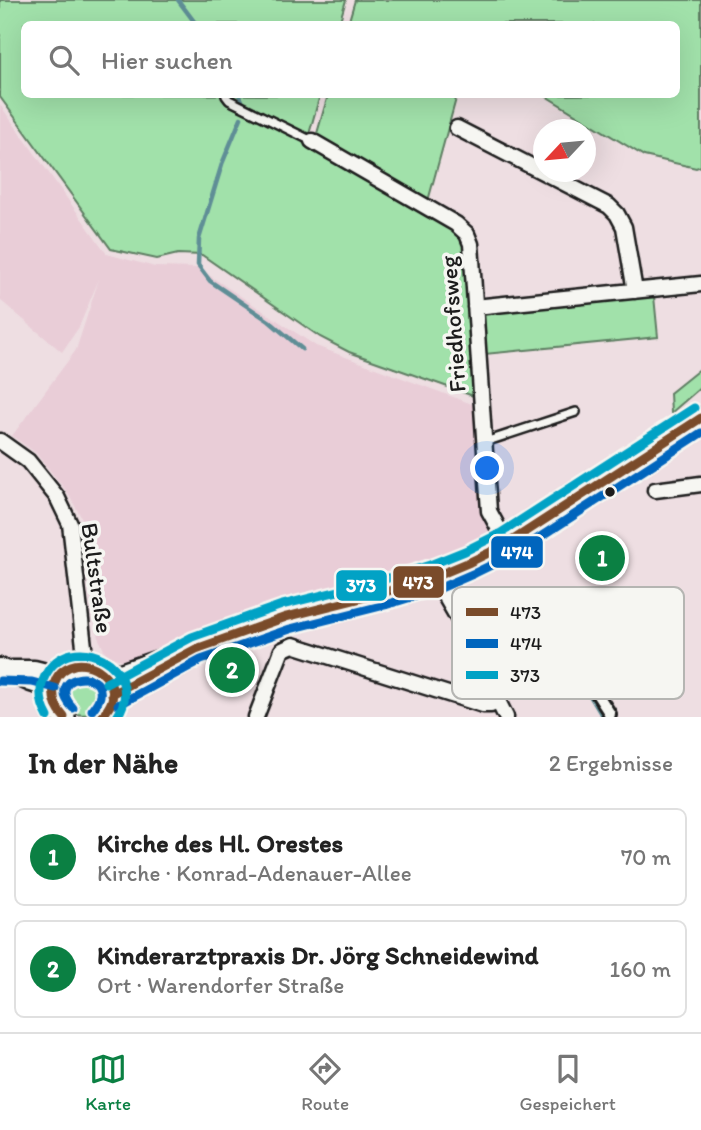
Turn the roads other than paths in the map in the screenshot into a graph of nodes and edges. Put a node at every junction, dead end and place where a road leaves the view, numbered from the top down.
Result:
1 (228, 98) edge
2 (457, 128) dead end
3 (312, 141) joint
4 (701, 284) edge
5 (635, 291) junction
6 (475, 307) junction
7 (576, 412) dead end
8 (701, 418) edge
9 (0, 441) edge
10 (485, 442) junction
11 (701, 484) edge
12 (655, 490) dead end
13 (507, 544) junction
14 (434, 577) junction
15 (452, 608) edge
16 (86, 664) junction
17 (4, 669) edge
18 (55, 683) junction
19 (110, 686) junction
20 (452, 695) edge
21 (464, 699) edge
22 (498, 699) edge
23 (600, 699) edge
24 (498, 702) junction
25 (60, 716) edge
26 (102, 717) edge
27 (256, 717) edge
28 (506, 717) edge
29 (609, 717) edge

1 - 3 lane
2 - 5 street
3 - 6 street, Friedhofsweg
4 - 5 street
5 - 6 street
6 - 10 street, Friedhofsweg
7 - 10 lane
8 - 13 main road
9 - 16 street, Bultstraße
10 - 13 street, Friedhofsweg
11 - 12 street
13 - 14 main road
14 - 15 street
14 - 19 main road
16 - 18 main road
16 - 19 main road
17 - 18 street
18 - 25 main road
19 - 26 main road
20 - 27 street
21 - 24 street
22 - 24 street
23 - 29 street
24 - 28 street

